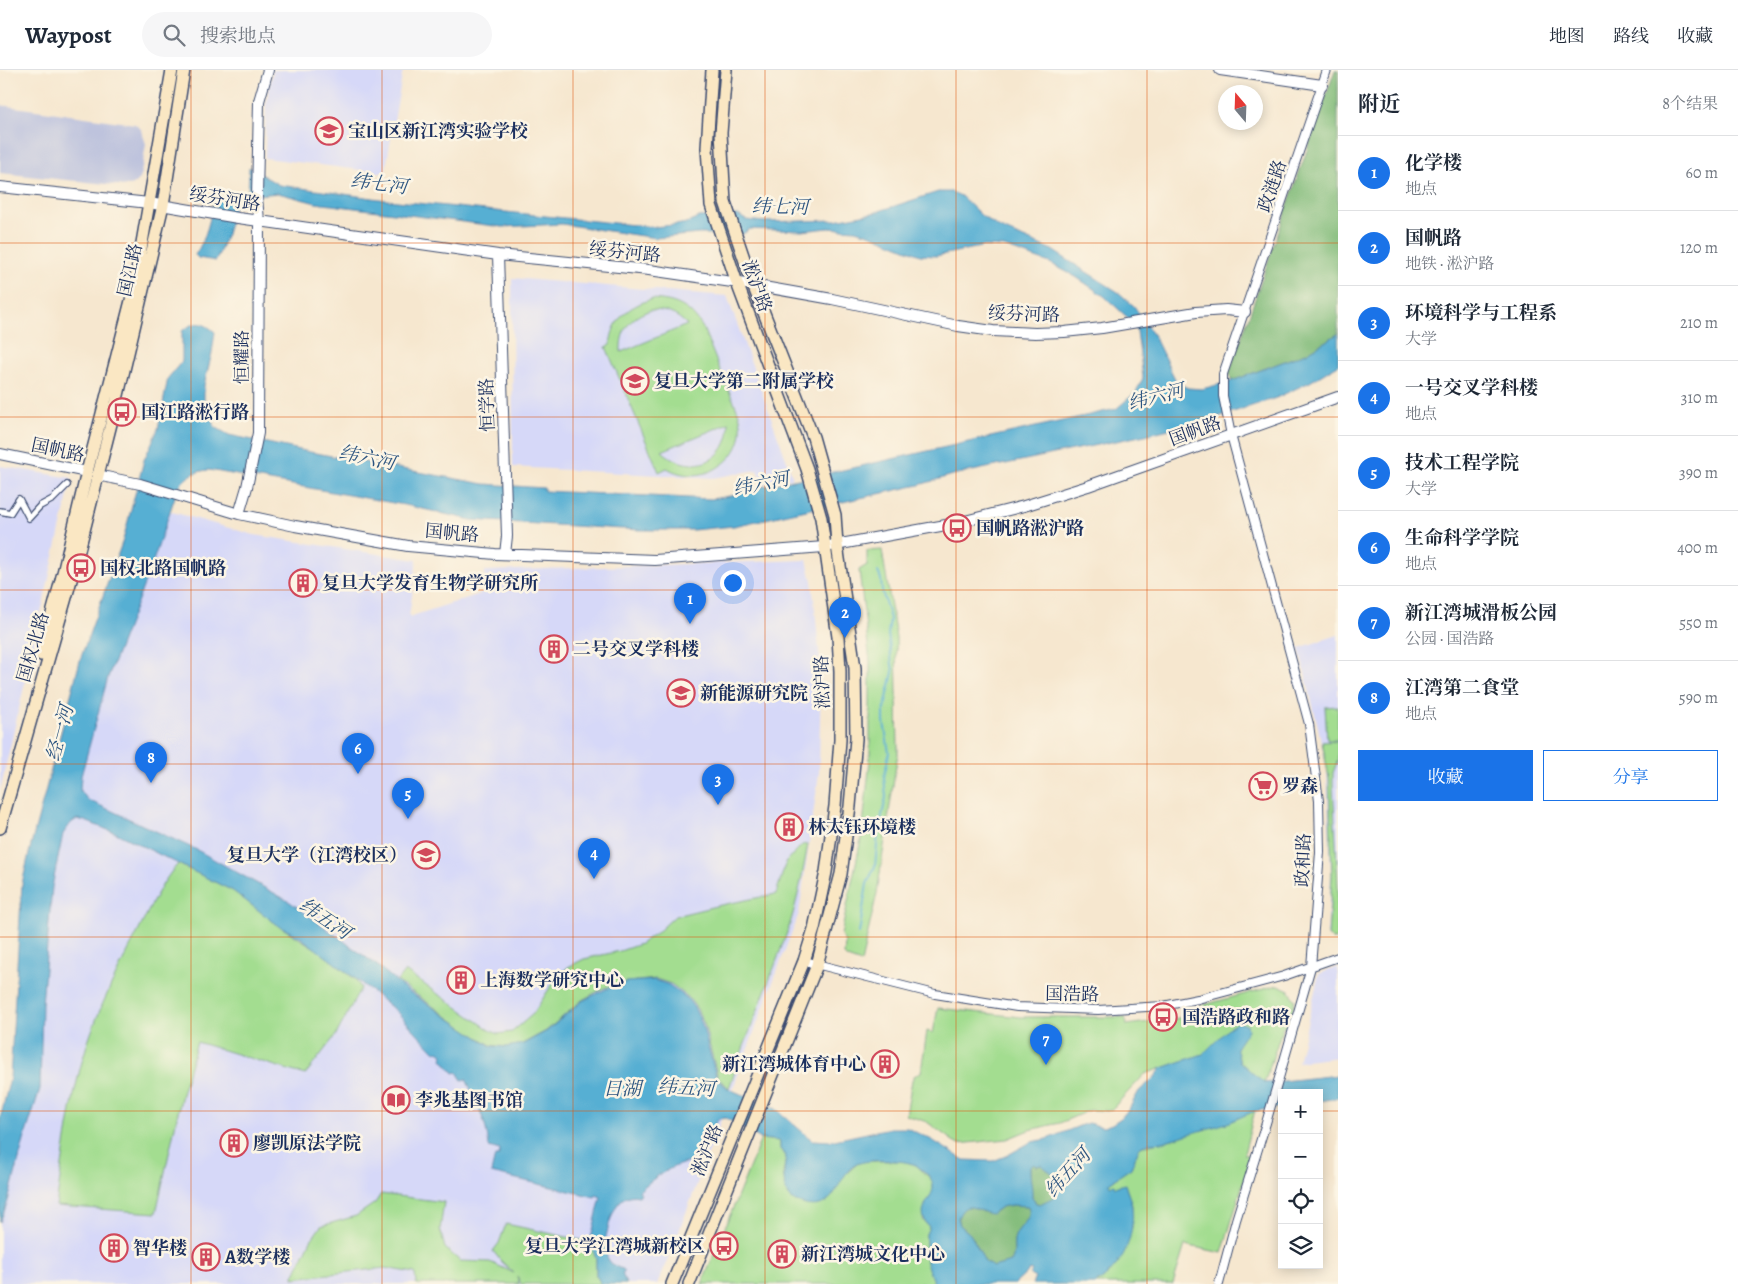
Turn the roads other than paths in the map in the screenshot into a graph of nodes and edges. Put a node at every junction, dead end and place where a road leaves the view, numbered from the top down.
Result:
1 (172, 70) edge
2 (184, 70) edge
3 (268, 70) edge
4 (712, 70) edge
5 (726, 70) edge
6 (1220, 70) edge
7 (1327, 70) edge
8 (1322, 85) junction
9 (159, 144) junction
10 (172, 146) junction
11 (0, 188) edge
12 (149, 203) junction
13 (163, 205) junction
14 (259, 221) junction
15 (498, 255) junction
16 (737, 283) junction
17 (753, 285) junction
18 (1246, 312) junction
19 (1224, 374) joint
20 (1338, 397) edge
21 (1231, 435) junction
22 (0, 454) edge
23 (92, 473) junction
24 (68, 485) dead end
25 (0, 511) edge
26 (239, 514) junction
27 (837, 545) junction
28 (824, 547) junction
29 (505, 554) junction
30 (0, 806) edge
31 (0, 828) edge
32 (1338, 957) edge
33 (804, 961) junction
34 (817, 965) junction
35 (1311, 967) junction
36 (672, 1284) edge
37 (689, 1284) edge
38 (1219, 1284) edge

1 - 9 main road, 国江路
2 - 10 main road, 国江路
3 - 14 street, 恒耀路
4 - 16 main road, 淞沪路
5 - 17 main road, 淞沪路
6 - 8 street
7 - 8 street, 政涟路
8 - 18 street, 政涟路
9 - 10 street
9 - 12 main road, 国江路
10 - 13 main road, 国江路
11 - 12 street, 绥芬河路
12 - 13 street, 绥芬河路
12 - 23 main road, 国江路
13 - 14 street, 绥芬河路
13 - 23 main road, 国江路
14 - 15 street, 绥芬河路
14 - 26 street, 恒耀路
15 - 16 street, 绥芬河路
15 - 29 street, 恒学路
16 - 17 street, 绥芬河路
16 - 28 main road, 淞沪路
17 - 18 street, 绥芬河路
17 - 27 main road, 淞沪路
18 - 19 street, 政涟路
19 - 21 street, 政和路
20 - 21 street, 国帆路
21 - 27 street, 国帆路
21 - 35 street, 政和路
22 - 23 street, 国帆路
23 - 26 street, 国帆路
23 - 30 main road, 国权北路
23 - 31 main road, 国权北路
24 - 25 street
26 - 29 street, 国帆路
27 - 28 street, 国帆路
27 - 34 main road, 淞沪路
28 - 29 street, 国帆路
28 - 33 main road, 淞沪路
32 - 35 street, 国浩路
33 - 34 street, 国浩路
33 - 36 main road, 淞沪路
34 - 35 street, 国浩路
34 - 37 main road, 淞沪路
35 - 38 street, 政和路

